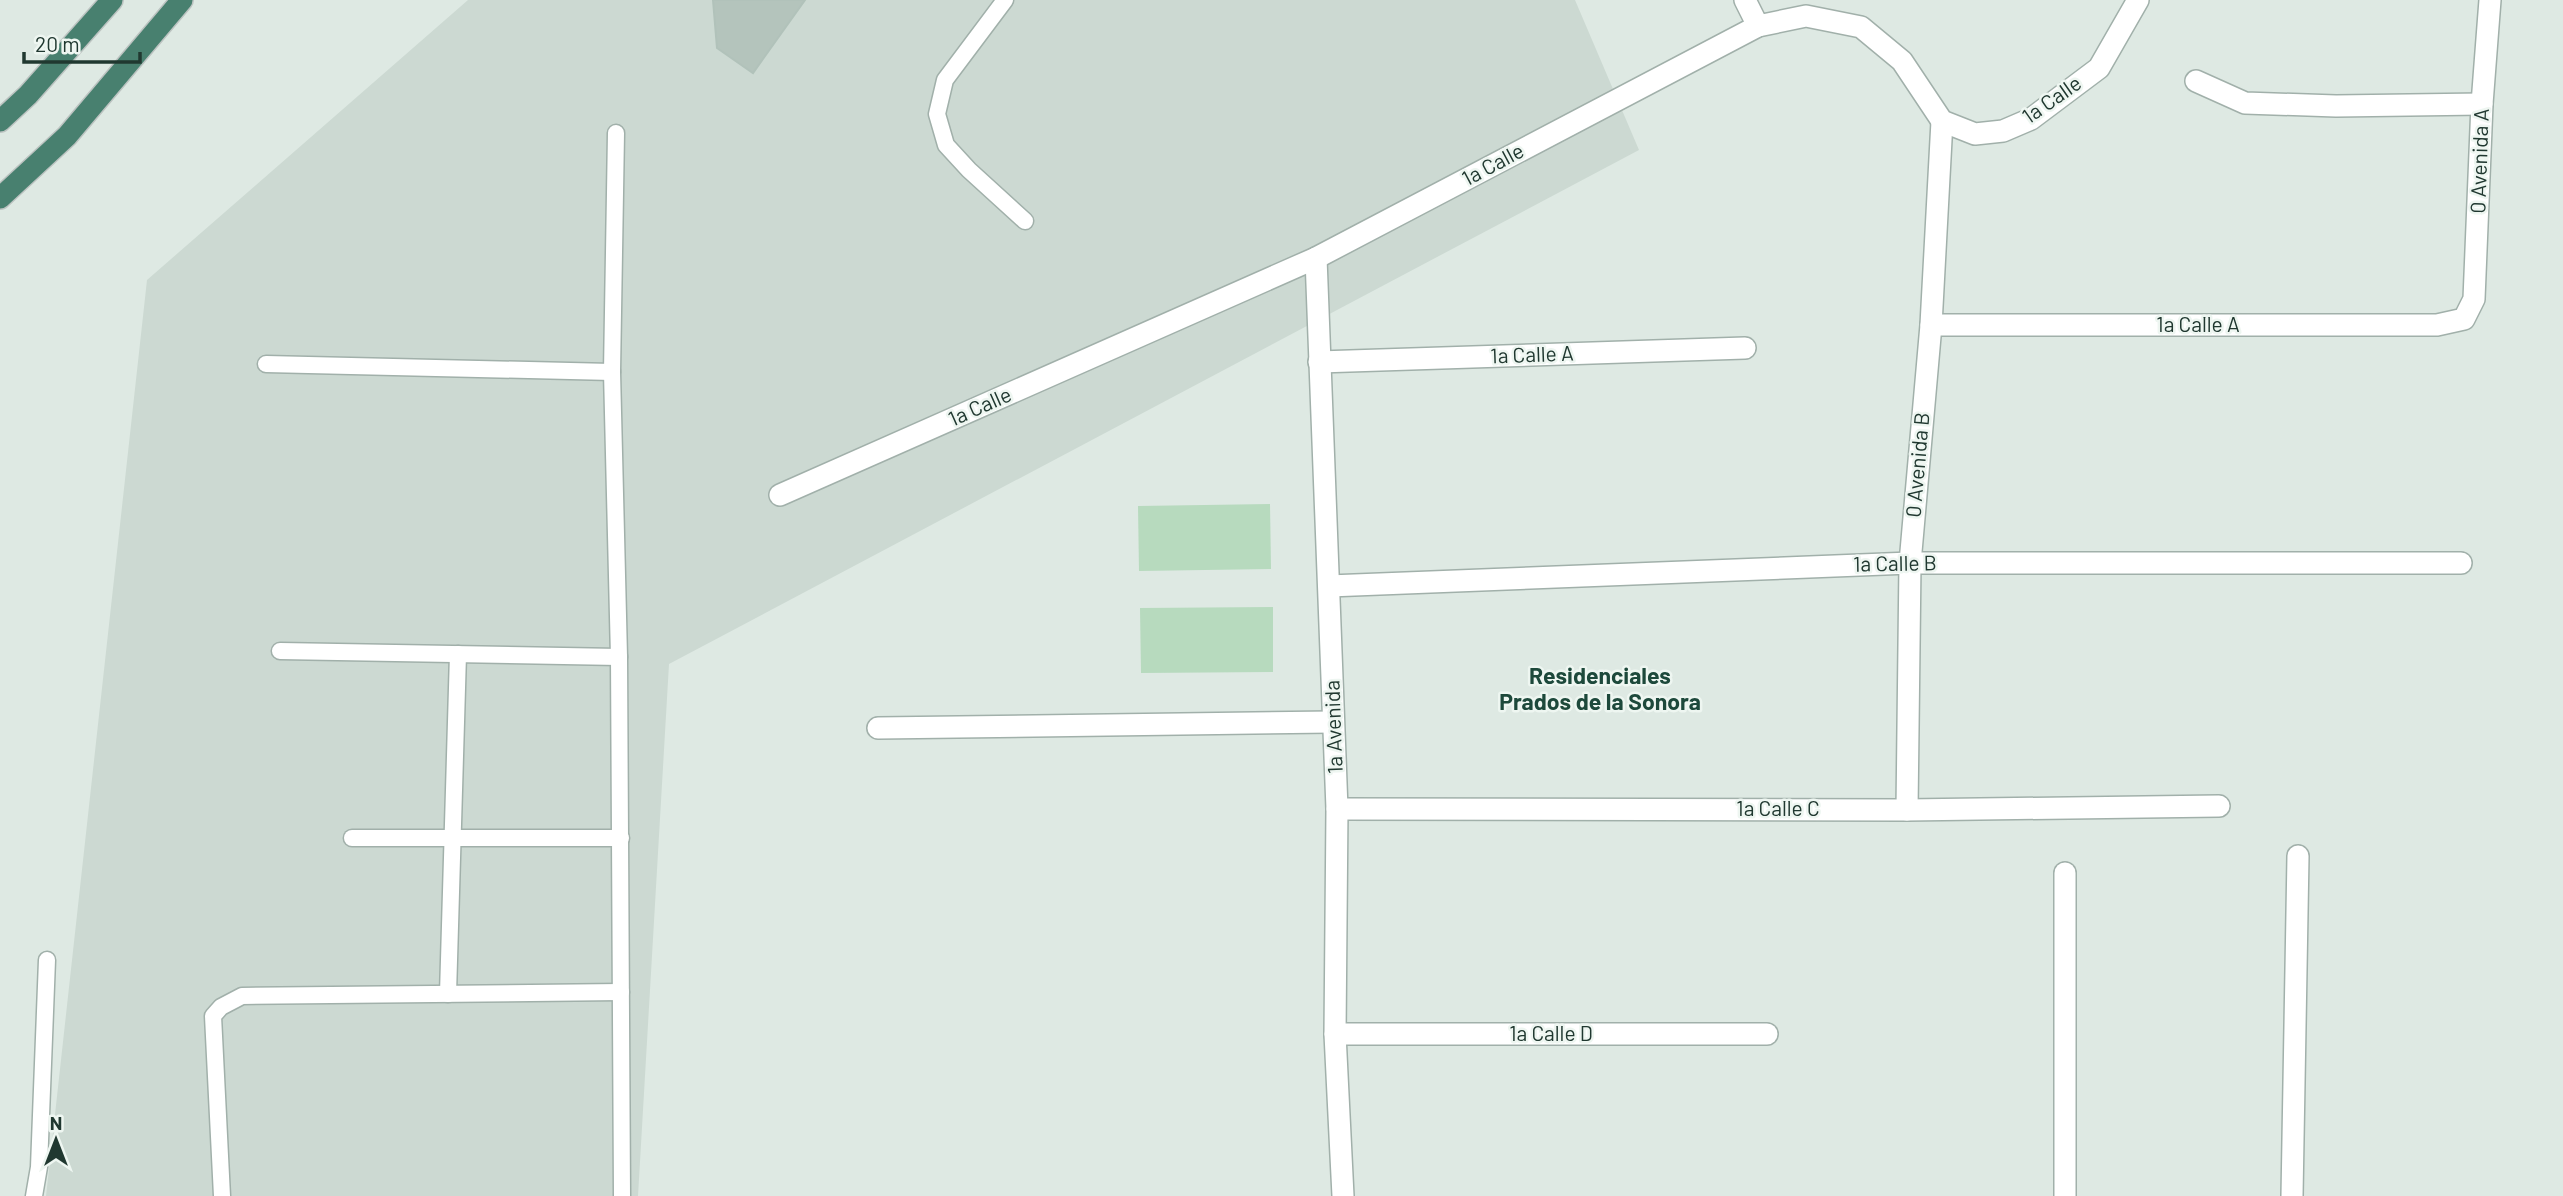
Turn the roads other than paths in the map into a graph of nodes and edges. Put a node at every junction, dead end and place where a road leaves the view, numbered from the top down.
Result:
1 (112, 0) edge
2 (182, 0) edge
3 (1005, 0) edge
4 (1745, 0) edge
5 (2138, 0) edge
6 (2490, 0) edge
7 (1758, 26) junction
8 (2196, 81) dead end
9 (2482, 104) junction
10 (0, 121) edge
11 (1942, 121) junction
12 (616, 133) dead end
13 (0, 198) edge
14 (1025, 221) dead end
15 (1316, 258) junction
16 (2464, 319) joint
17 (1931, 325) junction
18 (1745, 348) dead end
19 (1319, 362) junction
20 (266, 365) dead end
21 (612, 372) junction
22 (780, 495) dead end
23 (1910, 563) junction
24 (2461, 563) dead end
25 (1329, 586) junction
26 (280, 651) dead end
27 (458, 654) junction
28 (619, 657) junction
29 (1332, 722) junction
30 (877, 728) dead end
31 (2219, 806) dead end
32 (1337, 809) junction
33 (1907, 810) junction
34 (352, 838) dead end
35 (452, 838) junction
36 (621, 838) junction
37 (2298, 856) dead end
38 (2065, 873) dead end
39 (47, 960) dead end
40 (621, 992) junction
41 (448, 993) junction
42 (1335, 1034) junction
43 (1767, 1034) dead end
44 (34, 1196) edge
45 (222, 1196) edge
46 (622, 1196) edge
47 (1343, 1196) edge
48 (2065, 1196) edge
49 (2292, 1196) edge

1 - 10 highway
2 - 13 highway
3 - 14 lane
4 - 7 street
5 - 11 street, 1a Calle
6 - 9 street, 0 Avenida A
7 - 11 street, 1a Calle
7 - 15 street, 1a Calle
8 - 9 street
9 - 16 street, 0 Avenida A
11 - 17 street, 0 Avenida B
12 - 21 lane
15 - 19 street, 1a Avenida
15 - 22 street, 1a Calle
16 - 17 street, 1a Calle A
17 - 23 street, 0 Avenida B
18 - 19 street, 1a Calle A
19 - 25 street, 1a Avenida
20 - 21 lane
21 - 28 lane
23 - 24 street, 1a Calle B
23 - 25 street, 1a Calle B
23 - 33 street, 0 Avenida B
25 - 29 street, 1a Avenida
26 - 27 lane
27 - 28 lane
27 - 35 lane
28 - 36 lane
29 - 30 street
29 - 32 street, 1a Avenida
31 - 33 street, 1a Calle C
32 - 33 street, 1a Calle C
32 - 42 street, 1a Avenida
34 - 35 lane
35 - 36 lane
35 - 41 lane
36 - 40 lane
37 - 49 street
38 - 48 street
39 - 44 lane
40 - 41 lane
40 - 46 lane
41 - 45 lane
42 - 43 street, 1a Calle D
42 - 47 street, 1a Avenida

